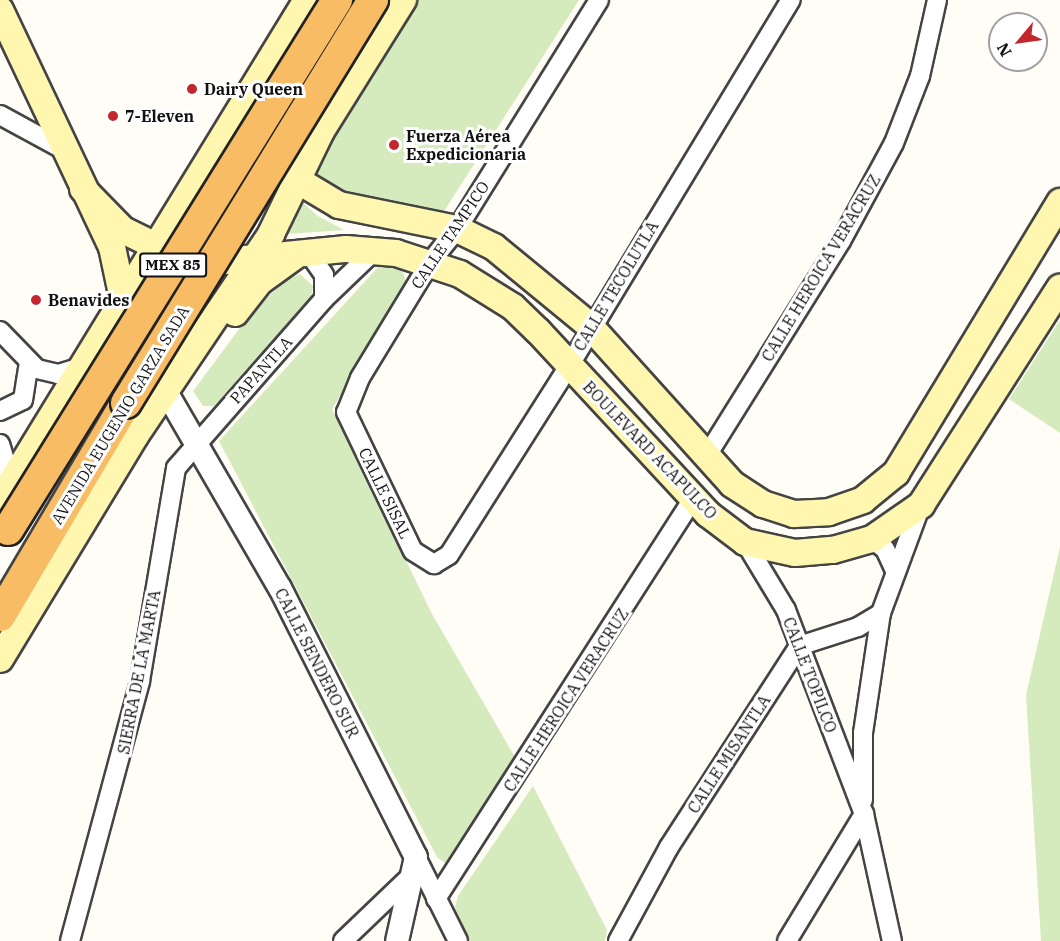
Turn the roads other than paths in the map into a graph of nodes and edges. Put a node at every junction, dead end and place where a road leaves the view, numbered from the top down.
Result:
1 (307, 0) edge
2 (337, 0) edge
3 (373, 0) edge
4 (403, 0) edge
5 (599, 0) edge
6 (791, 0) edge
7 (938, 0) edge
8 (0, 10) edge
9 (253, 88) junction
10 (0, 115) edge
11 (321, 131) junction
12 (66, 151) junction
13 (210, 160) junction
14 (297, 179) junction
15 (1060, 188) edge
16 (83, 189) junction
17 (1057, 208) edge
18 (171, 221) junction
19 (457, 228) junction
20 (153, 248) junction
21 (374, 251) junction
22 (303, 253) junction
23 (253, 259) junction
24 (431, 261) junction
25 (215, 262) junction
26 (128, 286) junction
27 (1060, 288) edge
28 (324, 299) junction
29 (589, 325) junction
30 (0, 331) edge
31 (197, 341) junction
32 (29, 364) junction
33 (569, 366) junction
34 (81, 367) junction
35 (172, 382) junction
36 (0, 411) edge
37 (346, 412) joint
38 (198, 441) junction
39 (0, 444) edge
40 (706, 457) junction
41 (5, 491) edge
42 (693, 499) junction
43 (921, 505) junction
44 (829, 512) junction
45 (4, 536) edge
46 (872, 539) junction
47 (745, 542) junction
48 (434, 564) joint
49 (895, 570) junction
50 (881, 613) junction
51 (0, 616) edge
52 (799, 646) junction
53 (0, 658) edge
54 (864, 814) junction
55 (414, 866) junction
56 (436, 899) junction
57 (70, 941) edge
58 (343, 941) edge
59 (397, 941) edge
60 (458, 941) edge
61 (618, 941) edge
62 (787, 941) edge
63 (892, 941) edge

1 - 9 main road
2 - 45 highway, AVENIDA EUGENIO GARZA SADA / MEX 85, bridge
3 - 51 highway, AVENIDA EUGENIO GARZA SADA / MEX 85, bridge
4 - 11 main road
5 - 19 street, CALLE TAMPICO
6 - 29 street, CALLE TECOLUTLA
7 - 40 street, CALLE HEROICA VERACRUZ
8 - 12 main road
9 - 11 main road
9 - 13 main road
10 - 12 street
11 - 14 main road
12 - 16 main road
13 - 14 main road
13 - 18 main road
14 - 19 main road
14 - 23 main road
15 - 17 street
16 - 20 main road
16 - 26 main road
17 - 44 main road
18 - 20 main road
18 - 25 main road
19 - 24 street, CALLE TAMPICO
19 - 29 main road
20 - 25 main road
20 - 26 main road
21 - 22 main road, BOULEVARD ACAPULCO
21 - 24 main road, BOULEVARD ACAPULCO
21 - 28 street, PAPANTLA
22 - 23 main road, BOULEVARD ACAPULCO
22 - 28 street
22 - 35 main road
23 - 25 main road
23 - 31 main road
24 - 33 main road, BOULEVARD ACAPULCO
24 - 37 street, CALLE TAMPICO
26 - 31 main road
26 - 34 main road
27 - 43 main road
28 - 38 street, PAPANTLA
29 - 33 street, CALLE TECOLUTLA
29 - 40 main road
30 - 32 street
31 - 35 main road
32 - 34 street
32 - 36 street
33 - 42 main road, BOULEVARD ACAPULCO
33 - 48 street, CALLE TECOLUTLA
34 - 41 main road
35 - 38 street, CALLE SENDERO SUR
35 - 53 main road
37 - 48 street, CALLE SISAL
38 - 55 street, CALLE SENDERO SUR
38 - 57 street, SIERRA DE LA MARTA
39 - 41 street
40 - 44 main road
42 - 47 main road, BOULEVARD ACAPULCO
42 - 56 street, CALLE HEROICA VERACRUZ
43 - 46 main road
43 - 49 street, CALLE TOPILCO
44 - 46 main road
46 - 47 main road
46 - 49 street
47 - 52 street, CALLE TOPILCO
49 - 50 street, CALLE TOPILCO
50 - 52 street
50 - 54 street, CALLE TOPILCO
52 - 54 street, CALLE TOPILCO
52 - 61 street, CALLE MISANTLA
54 - 62 street
54 - 63 street, CALLE TOPILCO
55 - 56 street, CALLE SENDERO SUR
55 - 58 street
55 - 59 street
56 - 60 street, CALLE SENDERO SUR

